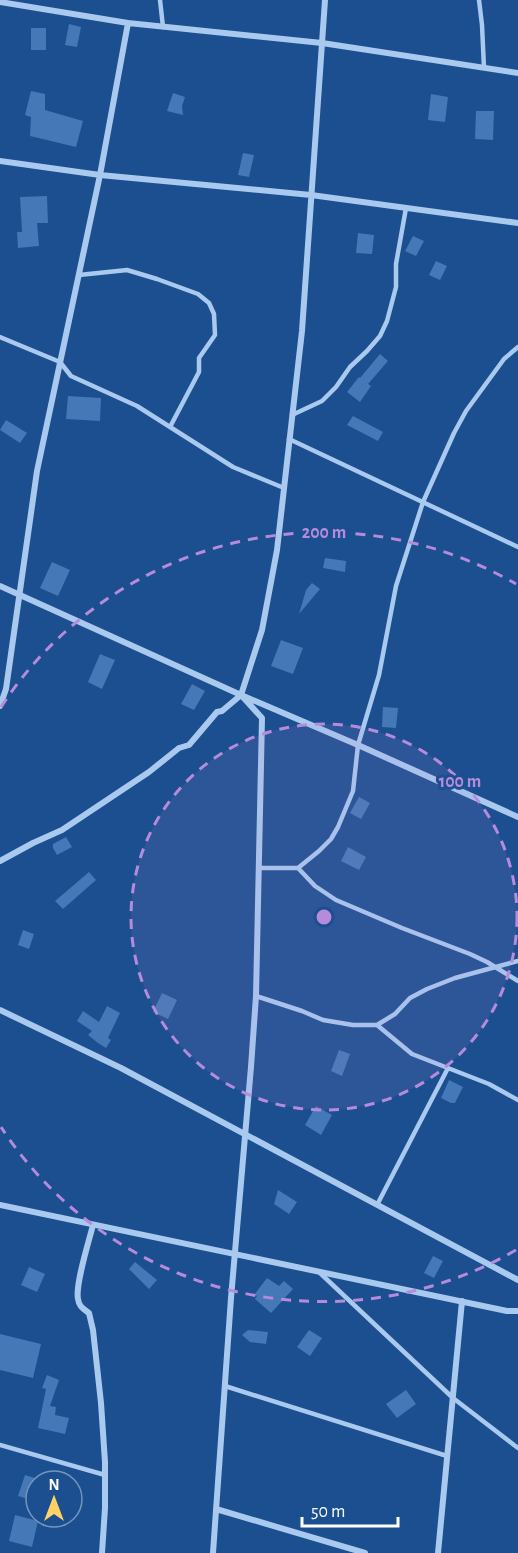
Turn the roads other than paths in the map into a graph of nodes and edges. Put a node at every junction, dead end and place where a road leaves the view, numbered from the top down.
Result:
1 (160, 0) edge
2 (325, 0) edge
3 (479, 0) edge
4 (0, 2) edge
5 (128, 23) junction
6 (163, 27) junction
7 (322, 44) junction
8 (484, 68) junction
9 (518, 73) edge
10 (0, 161) edge
11 (100, 175) junction
12 (311, 195) junction
13 (406, 208) junction
14 (518, 223) edge
15 (79, 275) junction
16 (0, 337) edge
17 (518, 347) edge
18 (60, 362) junction
19 (292, 415) junction
20 (170, 427) junction
21 (289, 439) junction
22 (284, 488) junction
23 (423, 502) junction
24 (518, 547) edge
25 (0, 586) edge
26 (20, 594) junction
27 (241, 695) junction
28 (0, 706) edge
29 (358, 745) junction
30 (518, 817) edge
31 (0, 861) edge
32 (259, 868) junction
33 (298, 868) junction
34 (518, 961) edge
35 (495, 967) junction
36 (518, 981) edge
37 (256, 996) junction
38 (0, 1010) edge
39 (377, 1025) junction
40 (448, 1068) junction
41 (518, 1100) edge
42 (245, 1135) junction
43 (0, 1205) edge
44 (377, 1205) junction
45 (93, 1225) junction
46 (235, 1254) junction
47 (318, 1271) junction
48 (518, 1280) edge
49 (462, 1301) junction
50 (518, 1311) edge
51 (225, 1386) junction
52 (453, 1398) junction
53 (0, 1445) edge
54 (518, 1448) edge
55 (447, 1456) junction
56 (105, 1475) junction
57 (216, 1509) junction
58 (102, 1553) edge
59 (213, 1553) edge
60 (365, 1553) edge
61 (438, 1553) edge

1 - 6 lane
2 - 7 street
3 - 8 lane
4 - 5 street
5 - 6 street
5 - 11 street
6 - 7 street
7 - 8 street
7 - 12 street
8 - 9 street
10 - 11 street
11 - 12 street
11 - 15 street
12 - 13 street
12 - 19 street
13 - 14 street
13 - 19 lane
15 - 18 street
15 - 20 lane
16 - 18 lane
17 - 23 lane
18 - 20 lane
18 - 26 street
19 - 21 street
20 - 22 lane
21 - 22 street
21 - 23 lane
22 - 27 street
23 - 24 lane
23 - 29 lane
25 - 26 street
26 - 27 street
26 - 28 street
27 - 29 street
27 - 31 street
27 - 32 street
29 - 30 street
29 - 33 lane
32 - 33 lane
32 - 37 street
33 - 35 lane
34 - 35 lane
35 - 36 lane
35 - 39 lane
37 - 39 lane
37 - 42 street
38 - 42 street
39 - 40 lane
40 - 41 lane
40 - 44 lane
42 - 44 street
42 - 46 street
43 - 45 street
44 - 48 street
45 - 46 street
45 - 56 street
46 - 47 street
46 - 51 street
47 - 49 street
47 - 52 lane
49 - 50 street
49 - 52 street
51 - 55 lane
51 - 57 street
52 - 54 lane
52 - 55 street
53 - 56 lane
55 - 61 street
56 - 58 street
57 - 59 street
57 - 60 street

